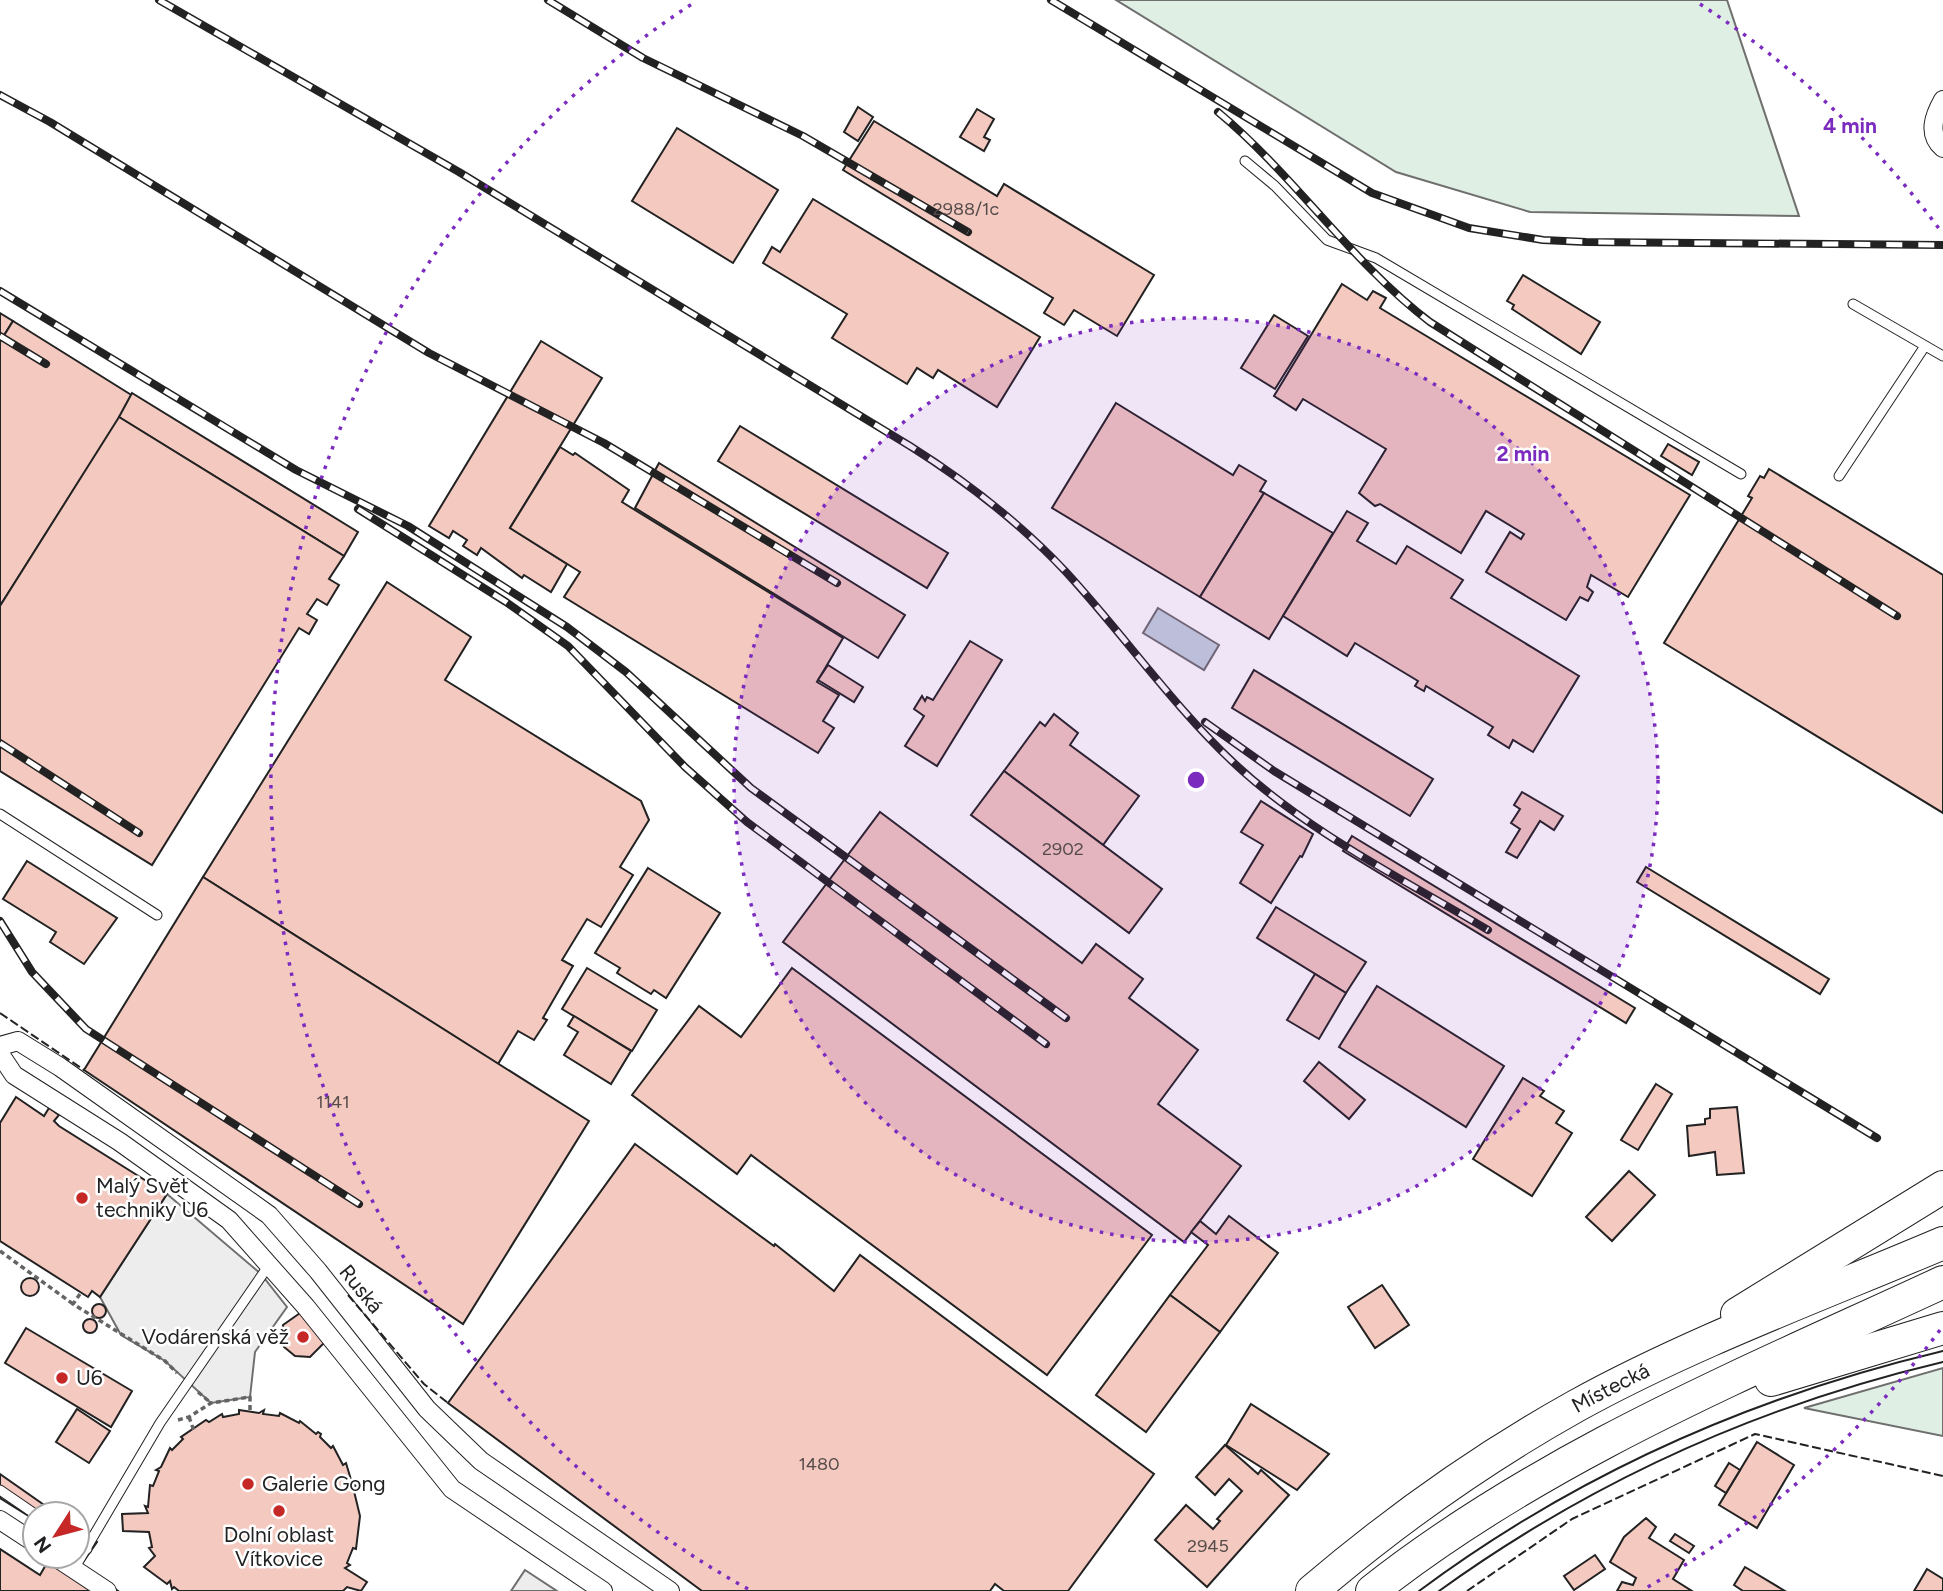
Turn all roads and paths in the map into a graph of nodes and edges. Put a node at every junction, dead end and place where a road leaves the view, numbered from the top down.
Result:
1 (1943, 100) edge
2 (1943, 148) edge
3 (1245, 161) dead end
4 (1853, 304) dead end
5 (1926, 345) junction
6 (1943, 356) edge
7 (1741, 474) dead end
8 (1839, 476) dead end
9 (0, 814) edge
10 (157, 915) dead end
11 (0, 1046) edge
12 (0, 1054) edge
13 (1943, 1186) edge
14 (1943, 1242) edge
15 (0, 1251) edge
16 (269, 1265) junction
17 (1943, 1282) edge
18 (79, 1294) dead end
19 (73, 1304) junction
20 (1943, 1328) edge
21 (1644, 1372) junction
22 (187, 1384) junction
23 (211, 1403) junction
24 (250, 1413) dead end
25 (189, 1417) junction
26 (160, 1423) junction
27 (194, 1431) dead end
28 (1603, 1443) junction
29 (0, 1490) edge
30 (21, 1504) edge
31 (0, 1520) edge
32 (21, 1534) edge
33 (91, 1542) edge
34 (76, 1570) edge
35 (107, 1591) edge
36 (603, 1591) edge
37 (670, 1591) edge
38 (1312, 1591) edge
39 (1372, 1591) edge

1 - 2 street
3 - 7 lane
4 - 5 lane
5 - 6 lane
5 - 8 lane
9 - 10 lane
11 - 37 street, Ruská
12 - 16 street
13 - 21 highway
14 - 21 highway, Místecká
15 - 19 path
16 - 22 lane
16 - 36 street
17 - 28 highway, Místecká
18 - 19 path
19 - 22 path
20 - 28 highway
21 - 38 highway, Místecká
22 - 23 path
22 - 26 lane
23 - 24 path
23 - 25 path
25 - 26 path
25 - 27 path
26 - 33 lane
28 - 39 highway, Místecká
29 - 30 lane
31 - 32 street
34 - 35 street

